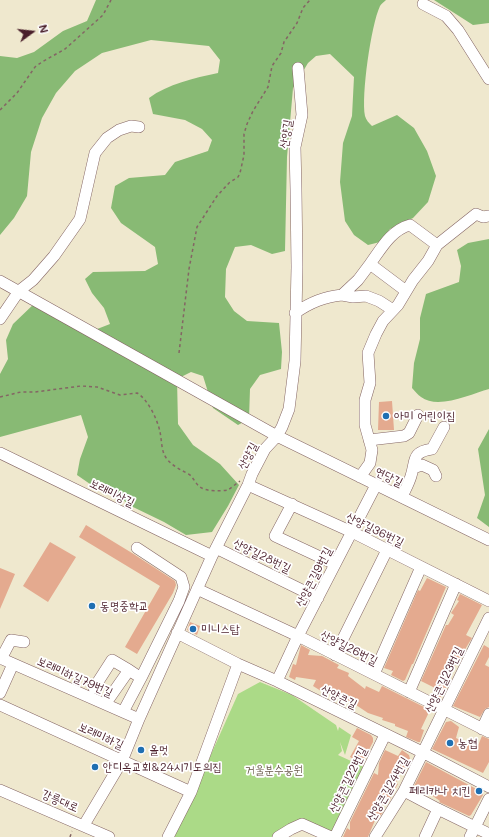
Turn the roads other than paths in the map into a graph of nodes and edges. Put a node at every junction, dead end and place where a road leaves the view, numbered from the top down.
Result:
1 (422, 4) dead end
2 (298, 68) dead end
3 (489, 79) edge
4 (139, 127) dead end
5 (489, 216) edge
6 (437, 245) junction
7 (370, 264) junction
8 (0, 281) edge
9 (19, 291) junction
10 (406, 291) junction
11 (342, 295) junction
12 (393, 310) junction
13 (296, 313) junction
14 (0, 319) edge
15 (418, 415) dead end
16 (444, 427) dead end
17 (277, 436) junction
18 (369, 440) junction
19 (0, 453) edge
20 (413, 468) junction
21 (436, 476) dead end
22 (360, 477) junction
23 (250, 480) junction
24 (376, 485) junction
25 (402, 497) junction
26 (292, 504) junction
27 (352, 532) junction
28 (489, 540) edge
29 (137, 548) dead end
30 (387, 550) junction
31 (214, 552) junction
32 (335, 564) junction
33 (421, 566) junction
34 (456, 584) junction
35 (197, 589) junction
36 (318, 598) junction
37 (489, 600) edge
38 (489, 618) edge
39 (177, 633) junction
40 (298, 636) junction
41 (24, 642) dead end
42 (335, 655) junction
43 (0, 658) edge
44 (13, 664) junction
45 (238, 664) junction
46 (129, 670) junction
47 (374, 674) junction
48 (142, 678) junction
49 (277, 681) junction
50 (94, 688) dead end
51 (409, 692) junction
52 (0, 693) edge
53 (108, 700) dead end
54 (0, 705) edge
55 (444, 709) junction
56 (123, 712) junction
57 (489, 714) edge
58 (138, 719) junction
59 (486, 730) edge
60 (386, 734) junction
61 (424, 753) junction
62 (122, 761) junction
63 (489, 787) edge
64 (0, 790) edge
65 (404, 791) junction
66 (191, 792) junction
67 (489, 799) edge
68 (438, 809) junction
69 (84, 825) junction
70 (473, 832) edge
71 (489, 834) edge
72 (109, 837) edge
73 (168, 837) edge
74 (278, 837) edge
75 (331, 837) edge
76 (334, 837) edge
77 (375, 837) edge
78 (425, 837) edge

1 - 3 street
2 - 13 street, 산양길
4 - 9 street
5 - 6 street
6 - 7 street
6 - 10 street
7 - 10 street
7 - 11 street
8 - 9 street, 연당길
9 - 14 street
9 - 17 street, 연당길
10 - 12 street
11 - 12 street
11 - 13 street
12 - 18 street
13 - 17 street, 산양길
15 - 18 street
16 - 20 street
17 - 22 street, 연당길
17 - 23 street, 산양길
18 - 22 street
19 - 31 street, 보래미상길
20 - 21 street
20 - 25 street
22 - 24 street, 연당길
23 - 26 street, 산양길36번길
23 - 31 street, 산양길
24 - 25 street, 연당길
24 - 27 street, 산양큰길9번길
25 - 28 street, 연당길
26 - 27 street, 산양길36번길
26 - 32 street
27 - 30 street, 산양길36번길
27 - 32 street, 산양큰길9번길
29 - 48 street
30 - 33 street, 산양길36번길
30 - 42 street
31 - 35 street, 산양길
31 - 36 street, 산양길28번길
32 - 36 street, 산양큰길9번길
33 - 34 street, 산양길36번길
33 - 47 street
34 - 37 street, 산양길36번길
34 - 51 street
35 - 39 street, 산양길
35 - 40 street, 산양길26번길
36 - 40 street, 산양큰길9번길
38 - 55 street, 산양큰길23번길
39 - 45 street, 산양큰길
39 - 58 street, 산양길
40 - 42 street, 산양길26번길
40 - 49 street, 산양큰길9번길
41 - 43 street
42 - 47 street, 산양길26번길
43 - 44 street, 보래미하길79번길
44 - 52 street
44 - 56 street, 보래미하길79번길
45 - 49 street, 산양큰길
45 - 66 street
46 - 48 street
46 - 50 street
46 - 53 street
47 - 51 street, 산양길26번길
48 - 56 street
49 - 60 street, 산양큰길
51 - 55 street, 산양길26번길
54 - 62 street, 보래미하길
55 - 59 street, 산양길26번길
55 - 61 street, 산양큰길23번길
56 - 58 street, 보래미하길79번길
57 - 59 street
58 - 62 street, 산양길
60 - 61 street, 산양큰길
60 - 76 street, 산양큰길22번길
61 - 63 street, 산양큰길
61 - 65 street, 산양큰길24번길
62 - 66 street, 보래미하길
62 - 69 street, 산양길
64 - 69 street, 강릉대로
65 - 68 street
65 - 77 street, 산양큰길24번길
66 - 73 street
67 - 70 street
68 - 70 street
68 - 78 street
69 - 72 street, 강릉대로
70 - 71 street
74 - 75 street

